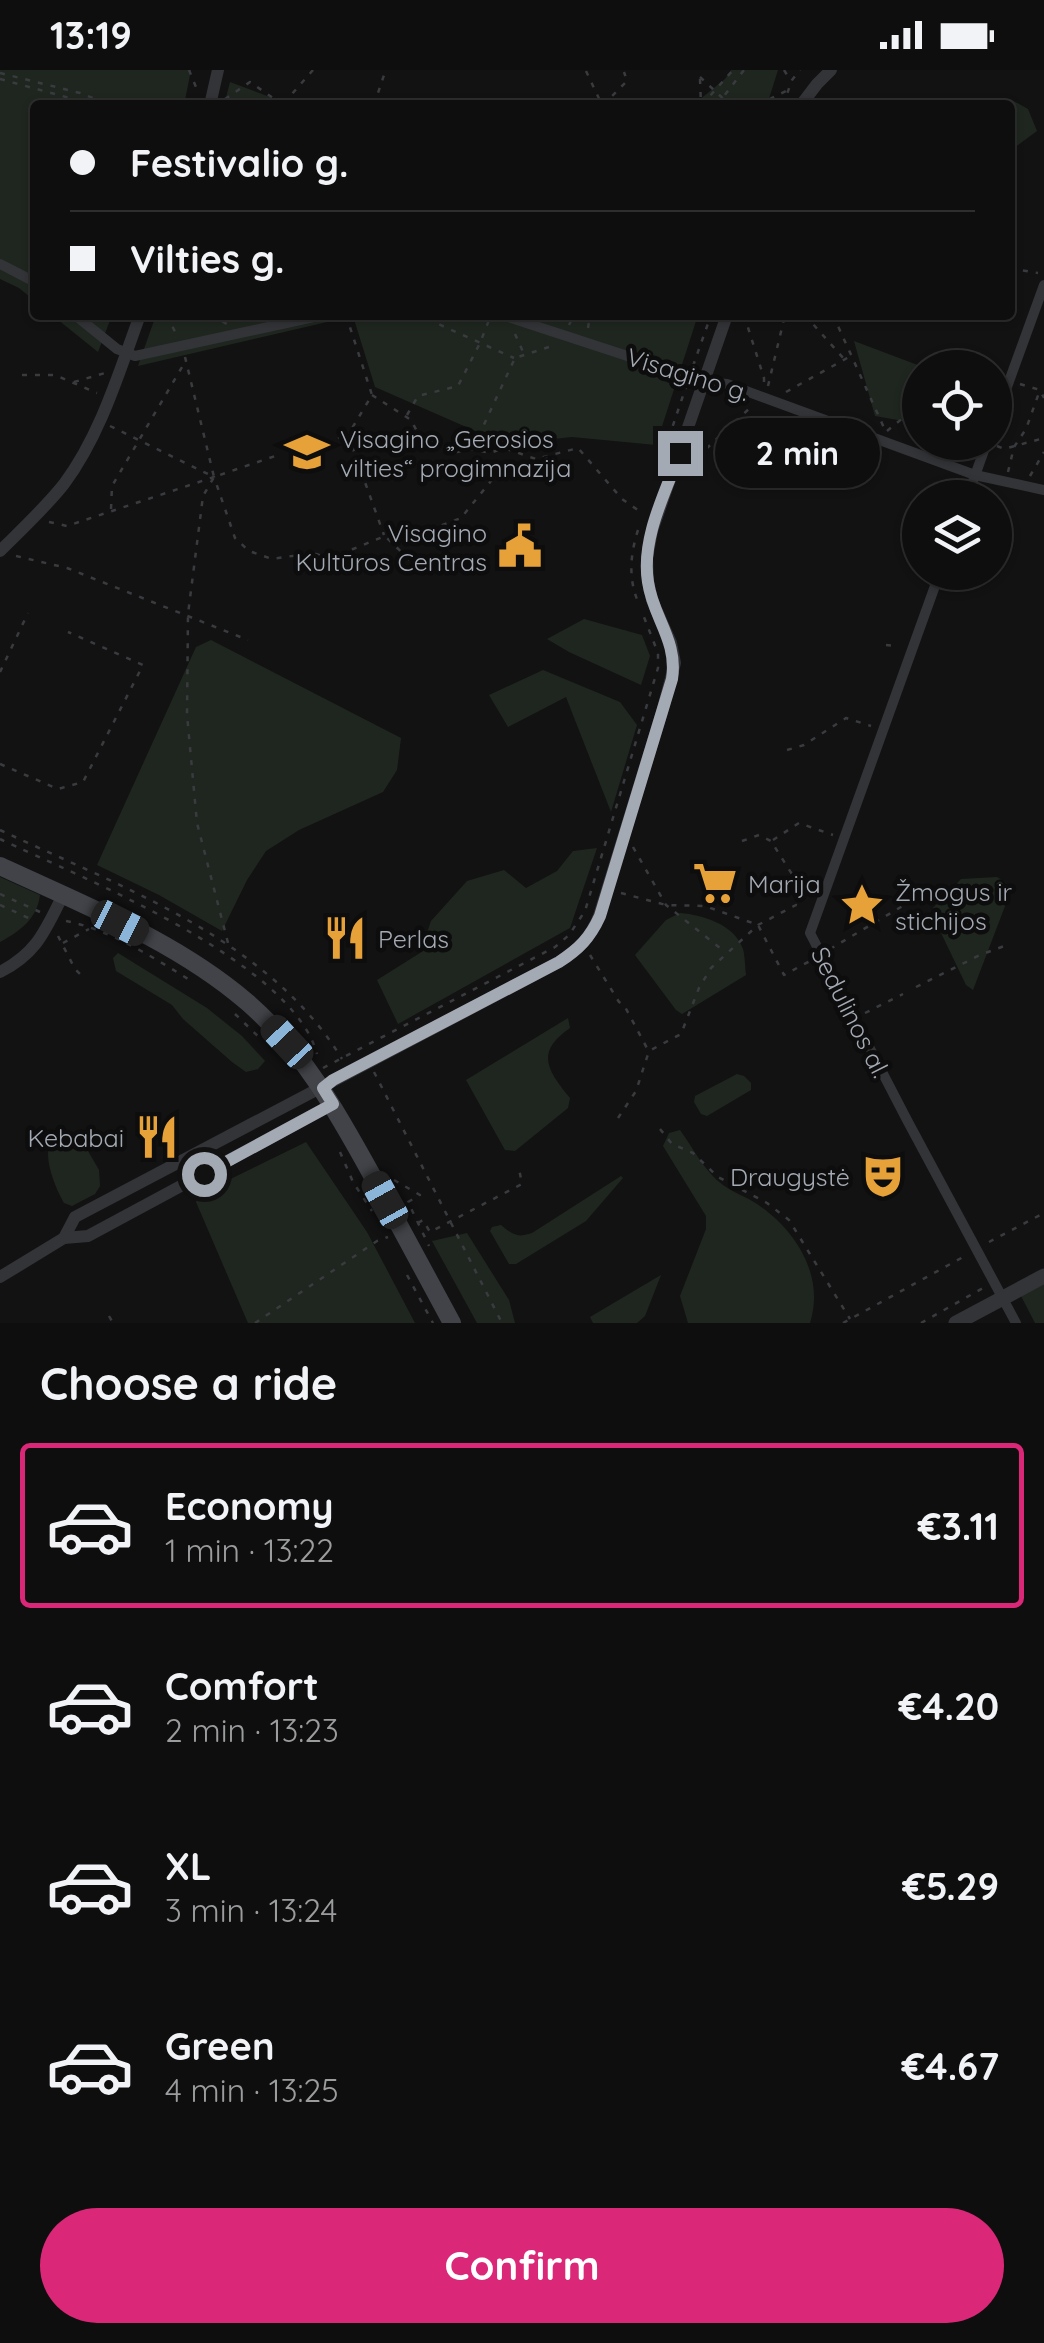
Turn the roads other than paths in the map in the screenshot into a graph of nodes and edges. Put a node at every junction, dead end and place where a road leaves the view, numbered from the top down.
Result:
1 (218, 70) edge
2 (831, 70) edge
3 (210, 100) edge
4 (805, 100) edge
5 (0, 264) edge
6 (30, 279) edge
7 (1044, 285) edge
8 (81, 320) edge
9 (138, 320) edge
10 (300, 320) edge
11 (517, 320) edge
12 (724, 320) edge
13 (126, 353) junction
14 (1012, 373) edge
15 (704, 381) junction
16 (980, 460) edge
17 (975, 474) junction
18 (973, 480) edge
19 (1044, 490) edge
20 (0, 551) edge
21 (934, 590) edge
22 (0, 866) edge
23 (63, 895) junction
24 (0, 972) edge
25 (323, 1089) junction
26 (64, 1238) junction
27 (1044, 1276) edge
28 (0, 1277) edge
29 (1002, 1299) junction
30 (452, 1323) edge
31 (956, 1323) edge
32 (1016, 1323) edge

1 - 3 street
2 - 4 street
5 - 6 street
7 - 14 street
8 - 13 street
9 - 13 street
10 - 13 street
11 - 15 street, Visagino g.
12 - 15 street
13 - 20 street
15 - 17 street, Visagino g.
15 - 25 street
16 - 17 street
17 - 18 street
17 - 19 street, Visagino g.
21 - 29 street, Sedulinos al.
22 - 23 main road
23 - 24 street
23 - 25 main road
25 - 26 street
25 - 26 street
25 - 30 main road
26 - 28 street
27 - 29 street
29 - 31 street
29 - 32 street, Sedulinos al.

